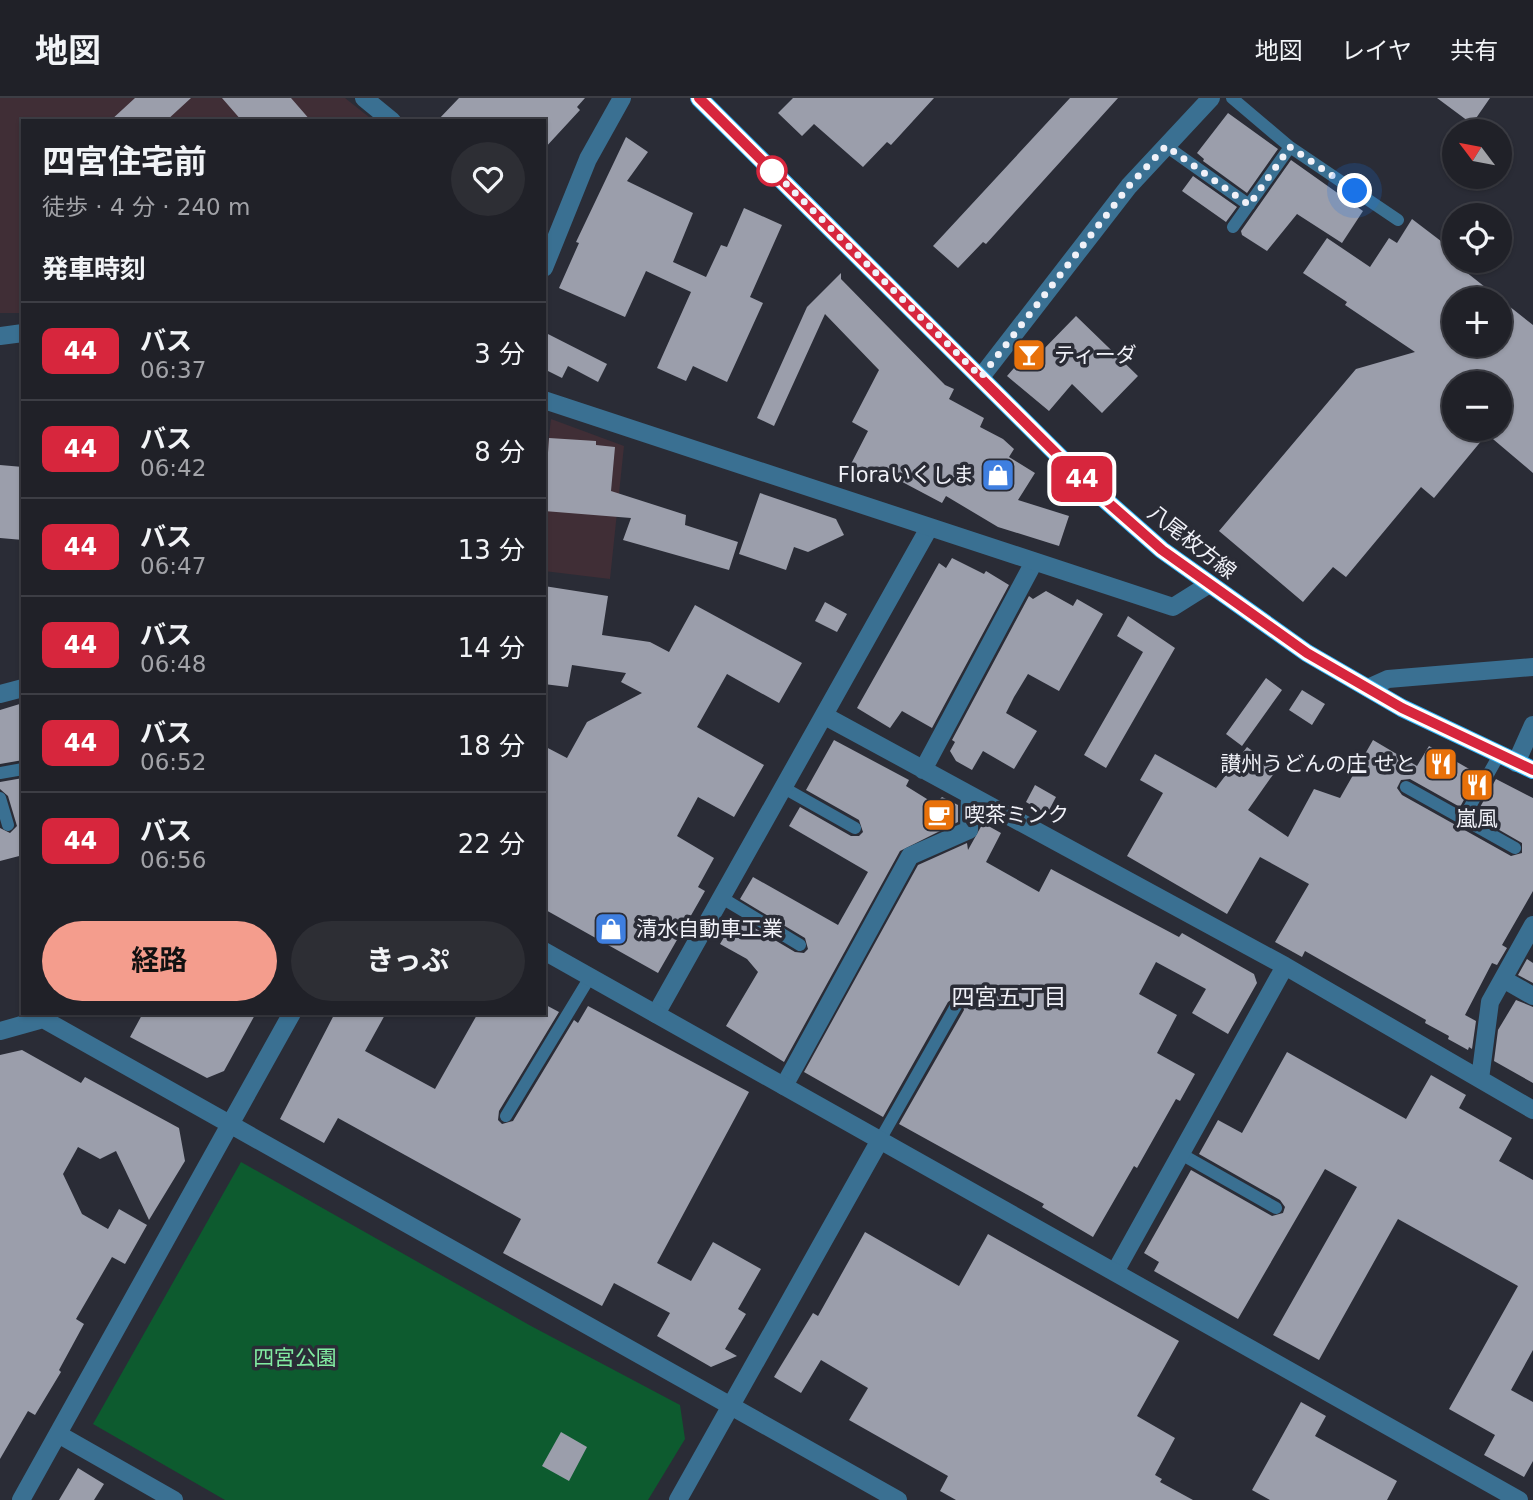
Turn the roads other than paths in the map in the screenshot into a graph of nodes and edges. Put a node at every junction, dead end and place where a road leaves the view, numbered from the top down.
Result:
1 (364, 98) edge
2 (622, 98) edge
3 (699, 98) edge
4 (1211, 98) edge
5 (1232, 98) edge
6 (390, 119) edge
7 (1166, 146) junction
8 (1290, 147) junction
9 (1249, 205) junction
10 (1398, 220) dead end
11 (1233, 227) dead end
12 (548, 243) edge
13 (21, 333) edge
14 (0, 336) edge
15 (981, 377) junction
16 (546, 401) edge
17 (929, 528) junction
18 (1034, 562) junction
19 (1208, 585) junction
20 (1533, 667) edge
21 (1368, 688) junction
22 (21, 689) edge
23 (0, 694) edge
24 (825, 716) junction
25 (1533, 725) edge
26 (1499, 755) junction
27 (1516, 763) junction
28 (21, 769) edge
29 (923, 770) junction
30 (1533, 770) edge
31 (0, 773) edge
32 (1406, 787) dead end
33 (784, 788) junction
34 (970, 795) junction
35 (0, 799) edge
36 (1463, 819) junction
37 (8, 825) dead end
38 (855, 828) dead end
39 (1515, 848) dead end
40 (722, 898) junction
41 (1533, 925) edge
42 (800, 946) dead end
43 (546, 952) edge
44 (1285, 966) junction
45 (590, 977) junction
46 (1503, 979) junction
47 (1533, 996) edge
48 (956, 1006) dead end
49 (656, 1014) junction
50 (291, 1015) edge
51 (44, 1016) edge
52 (0, 1031) edge
53 (1479, 1079) junction
54 (784, 1086) junction
55 (1533, 1110) edge
56 (506, 1116) dead end
57 (230, 1124) junction
58 (880, 1140) junction
59 (1181, 1154) junction
60 (1276, 1208) dead end
61 (1115, 1272) junction
62 (731, 1406) junction
63 (58, 1434) junction
64 (21, 1500) edge
65 (174, 1500) edge
66 (678, 1500) edge
67 (898, 1500) edge
68 (1519, 1500) edge

1 - 6 street
2 - 12 street
3 - 15 main road, 八尾枚方線
4 - 7 street
5 - 8 lane
7 - 9 lane
7 - 15 street
8 - 9 lane
8 - 10 lane
9 - 11 lane
13 - 14 street
15 - 19 main road, 八尾枚方線
16 - 17 street
17 - 18 street
17 - 24 street
18 - 19 street
18 - 29 street
19 - 21 main road, 八尾枚方線
20 - 21 street
21 - 26 main road, 八尾枚方線
22 - 23 street
24 - 29 street
24 - 33 street
25 - 27 street
26 - 27 main road, 八尾枚方線
26 - 36 lane
27 - 30 main road, 八尾枚方線
28 - 31 lane
29 - 34 street
32 - 36 lane
33 - 38 lane
33 - 40 street
34 - 44 street
34 - 54 street
35 - 37 lane
36 - 39 lane
40 - 42 lane
40 - 49 street
41 - 46 street
43 - 45 street
44 - 53 street
44 - 59 street
45 - 49 street
45 - 56 lane
46 - 47 street
46 - 53 street
48 - 58 lane
49 - 54 street
50 - 57 street
51 - 52 street
51 - 57 street
53 - 55 street
54 - 58 street
57 - 62 street
57 - 63 street
58 - 61 street
58 - 62 street
59 - 60 lane
59 - 61 street
61 - 68 street
62 - 66 street
62 - 67 street
63 - 64 street
63 - 65 street

